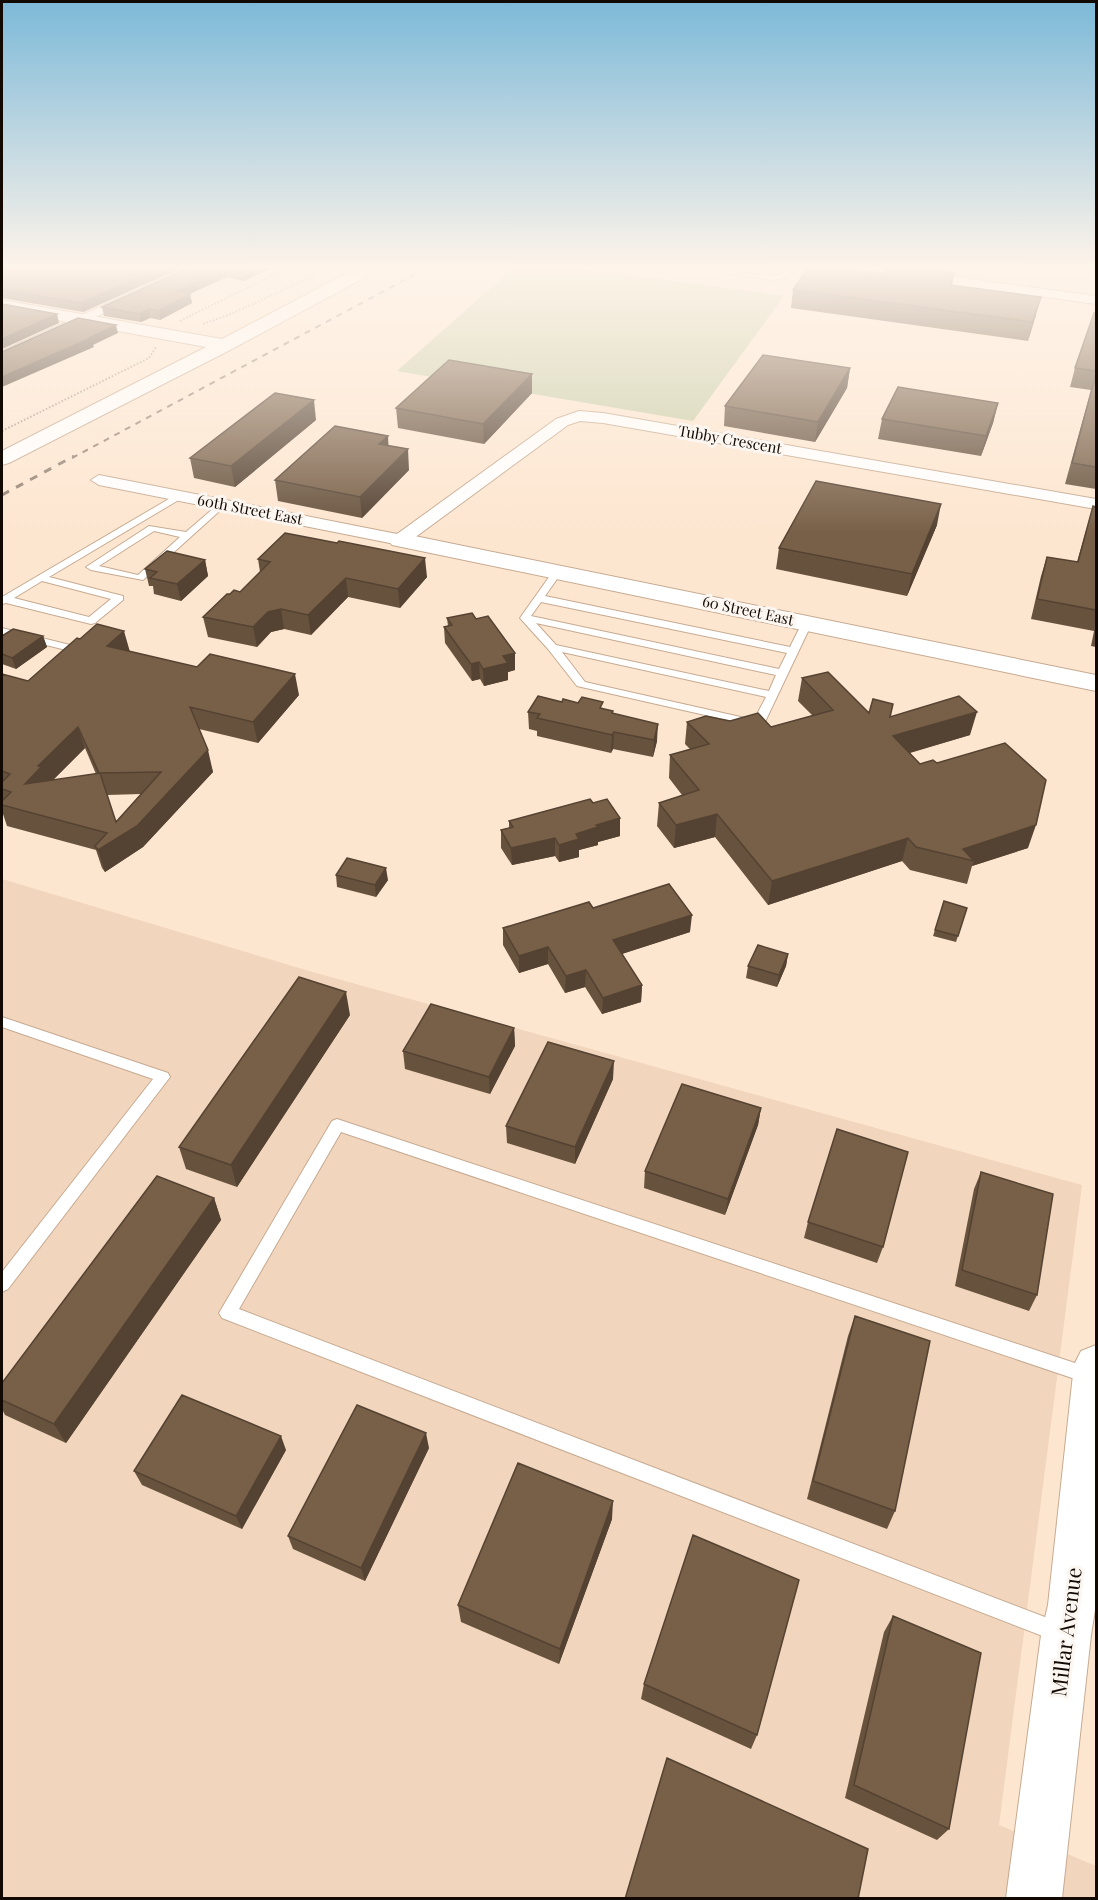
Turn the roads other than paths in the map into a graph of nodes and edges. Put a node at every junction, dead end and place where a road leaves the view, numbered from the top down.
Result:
1 (160, 357) edge
2 (202, 357) edge
3 (155, 359) joint
4 (2, 440) edge
5 (2, 459) edge
6 (99, 480) dead end
7 (179, 496) junction
8 (222, 504) junction
9 (1096, 504) edge
10 (187, 535) junction
11 (400, 540) junction
12 (557, 572) junction
13 (41, 578) junction
14 (539, 598) junction
15 (3, 600) edge
16 (525, 618) junction
17 (807, 623) junction
18 (2, 631) edge
19 (552, 647) junction
20 (78, 650) edge
21 (794, 651) junction
22 (783, 673) junction
23 (1096, 683) edge
24 (773, 695) junction
25 (2, 1022) edge
26 (2, 1284) edge
27 (1096, 1371) edge
28 (1075, 1617) junction
29 (1034, 1899) edge

1 - 3 main road
2 - 5 main road
3 - 4 main road
6 - 7 street, 60th Street East
7 - 8 street, 60th Street East
7 - 13 lane
8 - 10 lane
8 - 11 street, 60th Street East
9 - 11 street, Tubby Crescent
10 - 10 lane
11 - 12 main road, 60 Street East
12 - 14 lane
12 - 17 main road, 60 Street East
13 - 15 lane
13 - 15 lane
14 - 16 lane
14 - 21 lane
16 - 19 lane
16 - 22 lane
17 - 21 lane
17 - 23 main road, 60 Street East
18 - 20 lane
19 - 24 lane
19 - 24 lane
21 - 22 lane
22 - 24 lane
25 - 26 lane
27 - 28 main road, Millar Avenue
27 - 28 lane
28 - 29 main road, Millar Avenue

